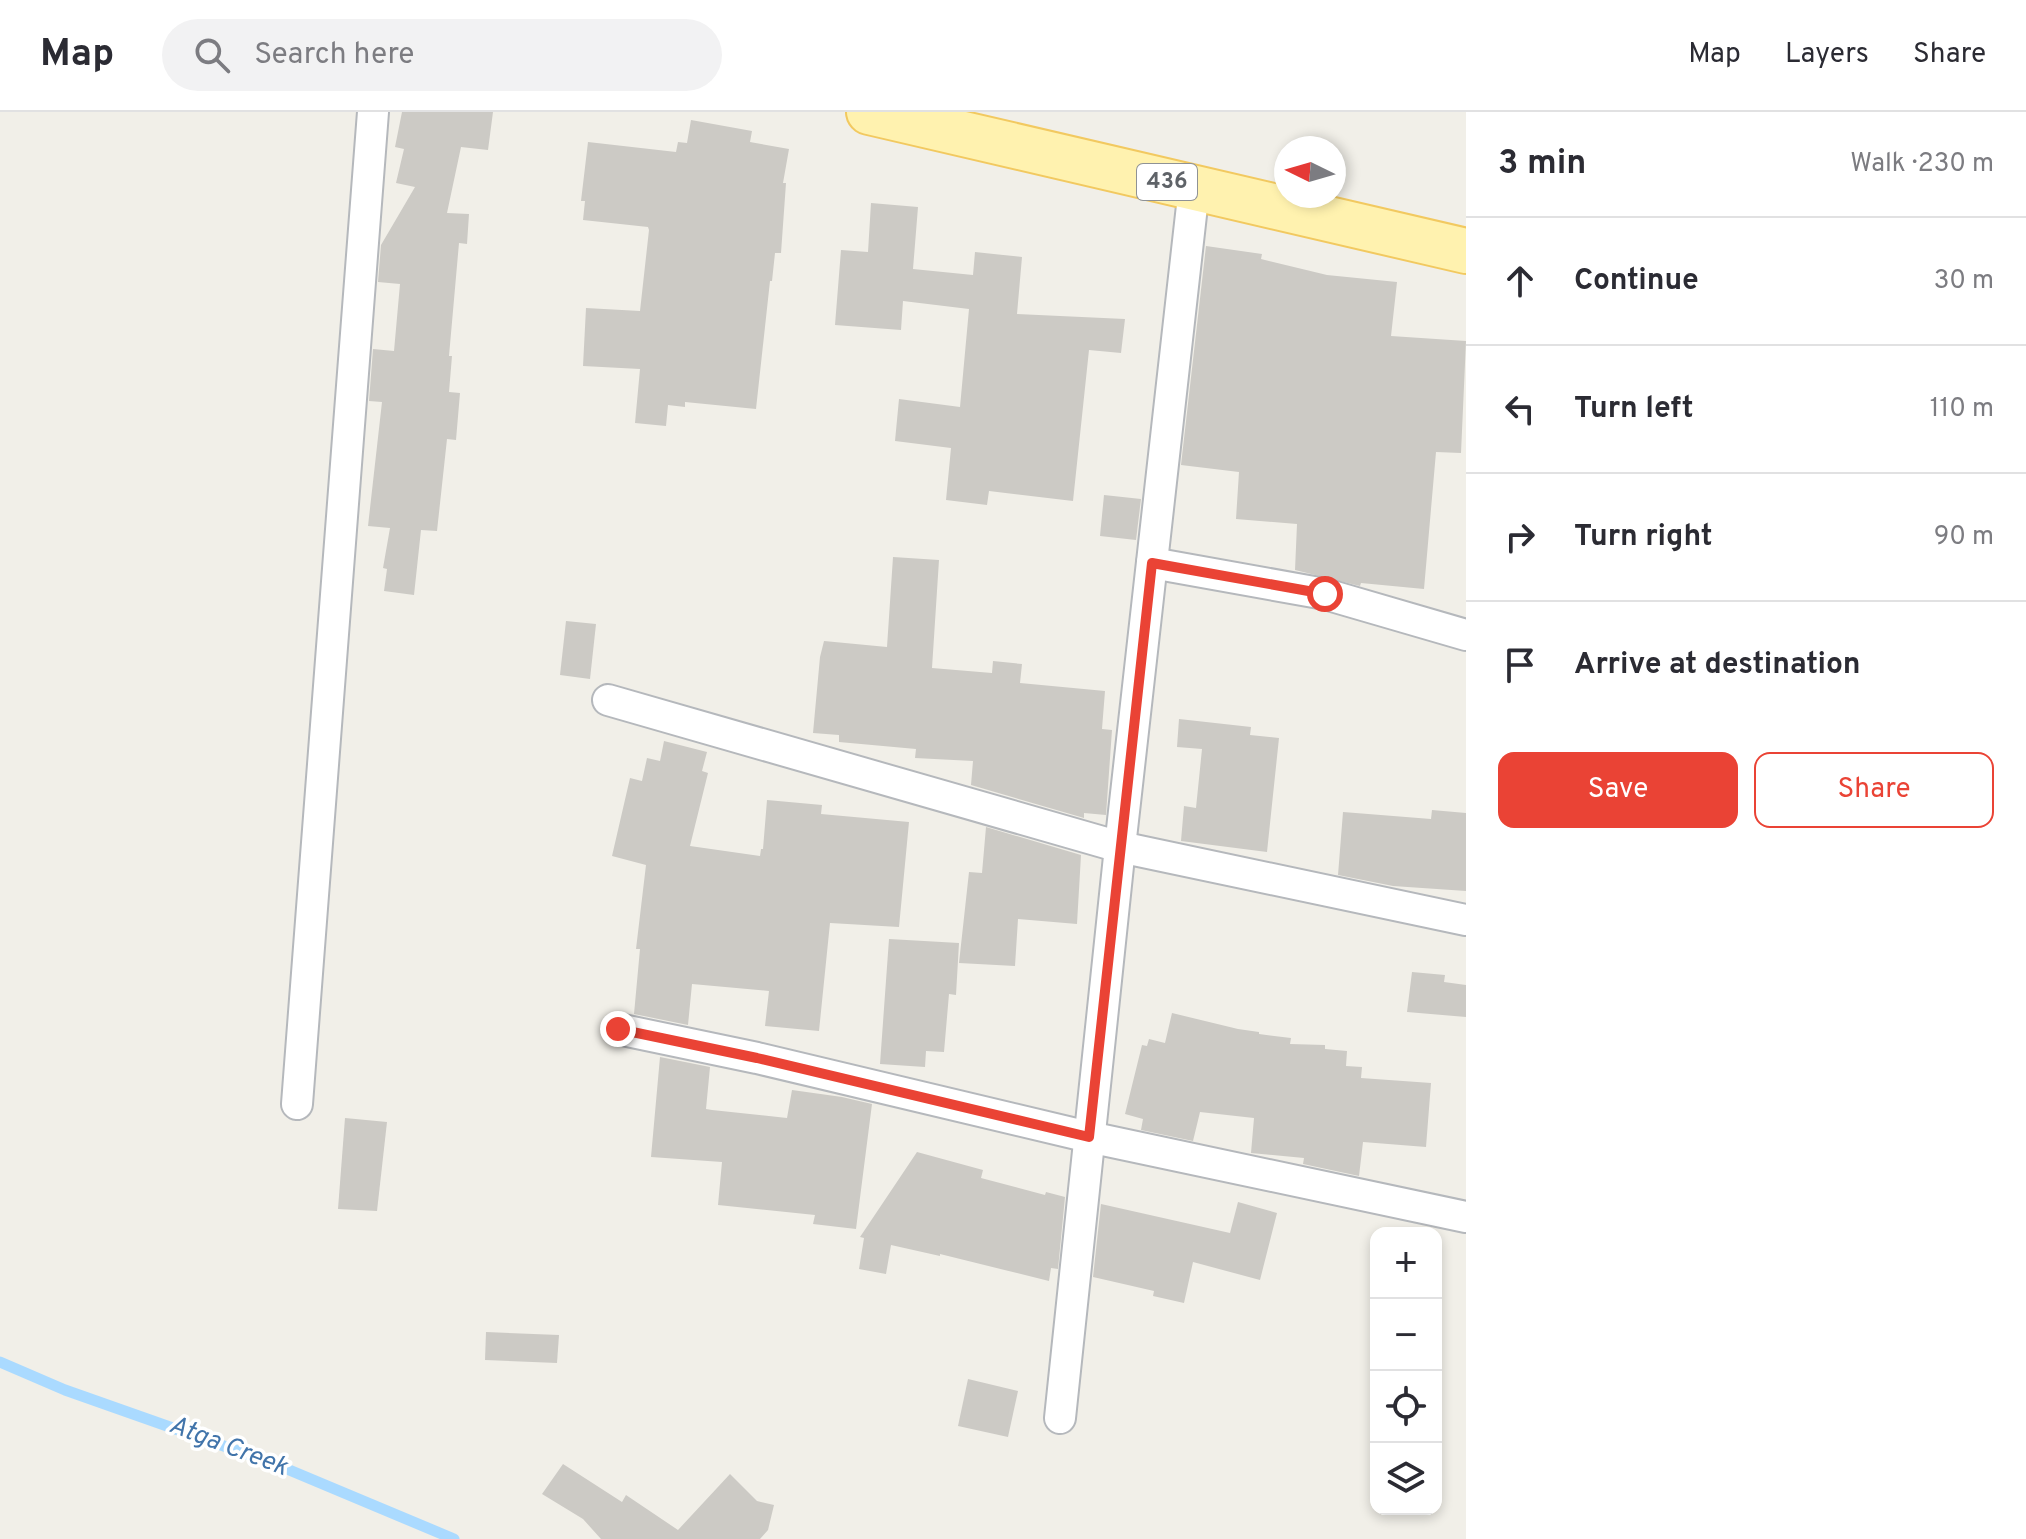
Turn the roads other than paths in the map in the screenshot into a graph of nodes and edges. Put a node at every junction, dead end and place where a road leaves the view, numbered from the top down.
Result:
1 (373, 112) edge
2 (869, 112) edge
3 (1194, 188) junction
4 (1466, 251) edge
5 (1152, 563) junction
6 (1466, 635) edge
7 (608, 700) dead end
8 (1120, 847) junction
9 (1466, 920) edge
10 (618, 1029) dead end
11 (297, 1104) dead end
12 (1089, 1137) junction
13 (1466, 1217) edge
14 (1060, 1418) dead end

1 - 11 street
2 - 3 main road, 436
3 - 4 main road, 436
3 - 5 street
5 - 6 street
5 - 8 street
7 - 8 street
8 - 9 street
8 - 12 street
10 - 12 street
12 - 13 street
12 - 14 street

